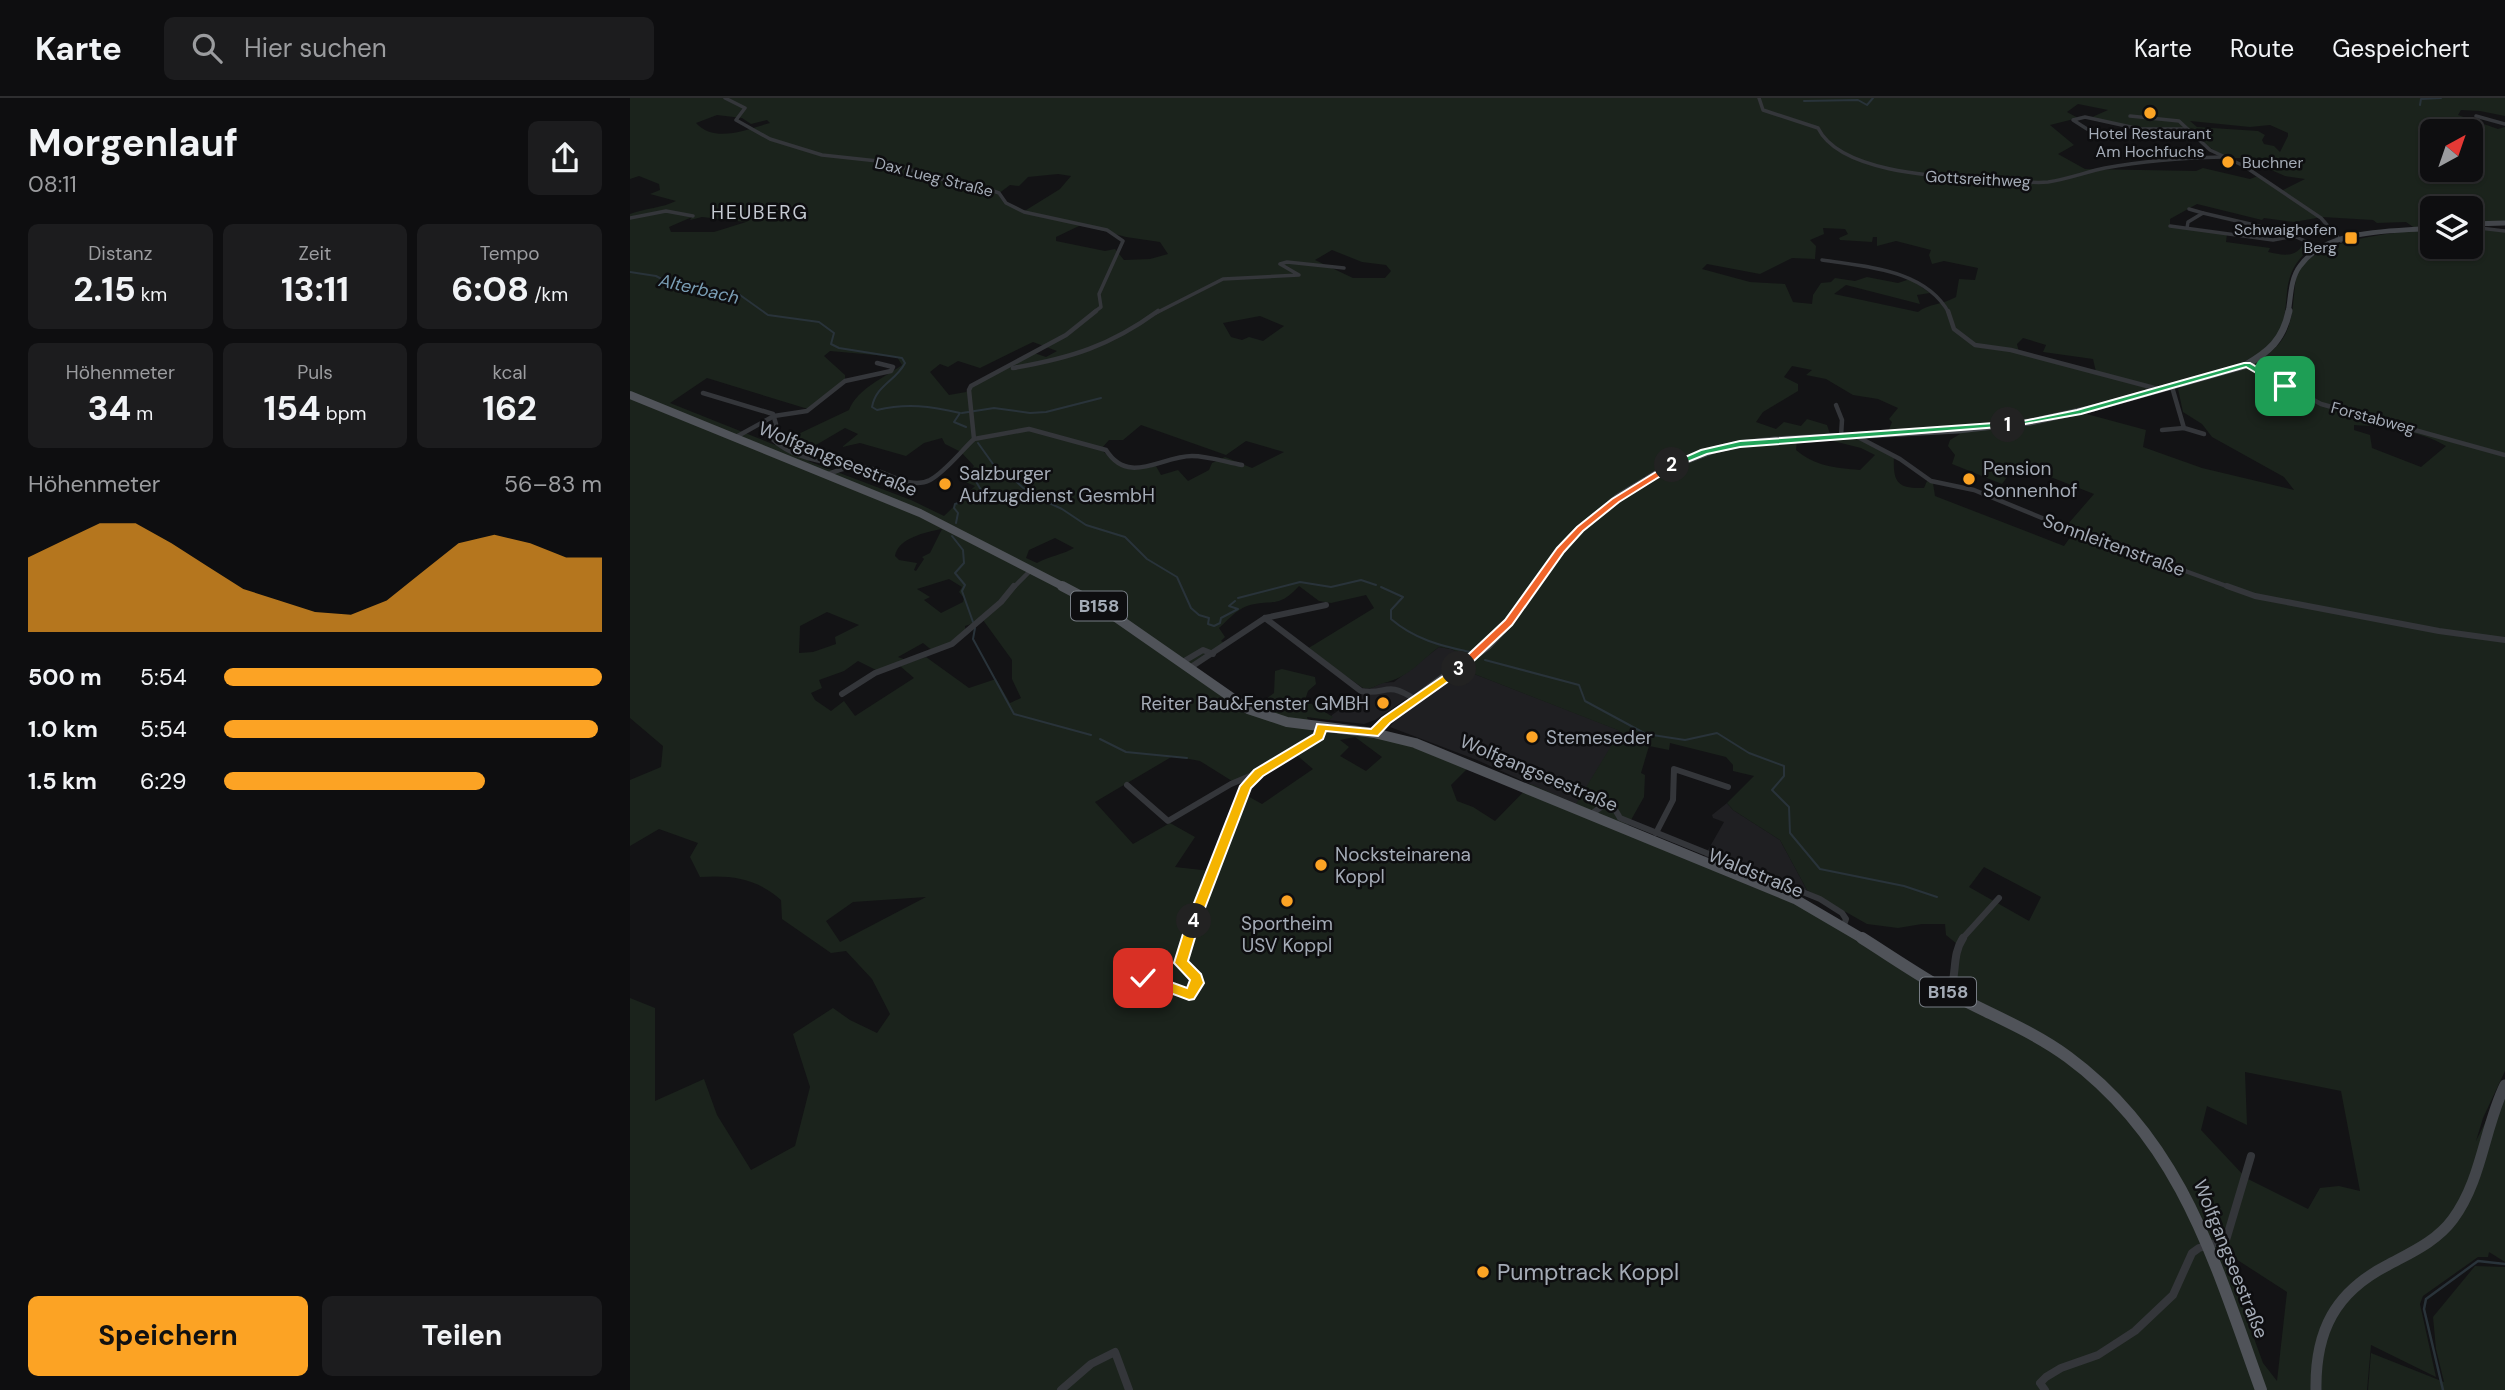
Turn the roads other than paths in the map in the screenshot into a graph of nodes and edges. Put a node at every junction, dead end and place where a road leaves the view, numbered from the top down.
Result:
1 (725, 98) edge
2 (1759, 98) edge
3 (2130, 116) dead end
4 (2476, 116) dead end
5 (2505, 124) edge
6 (2188, 129) junction
7 (2087, 130) dead end
8 (2222, 157) junction
9 (2189, 209) dead end
10 (2203, 213) junction
11 (693, 216) dead end
12 (630, 218) edge
13 (2505, 223) edge
14 (2483, 224) edge
15 (2170, 226) dead end
16 (2483, 227) edge
17 (2187, 228) junction
18 (2420, 230) edge
19 (2505, 231) edge
20 (2294, 236) junction
21 (2341, 241) junction
22 (2321, 248) junction
23 (1822, 260) dead end
24 (1344, 268) dead end
25 (877, 363) dead end
26 (2247, 365) junction
27 (1007, 368) junction
28 (2172, 387) junction
29 (2162, 390) junction
30 (703, 393) dead end
31 (630, 395) edge
32 (1836, 405) dead end
33 (774, 416) junction
34 (2184, 428) junction
35 (2162, 430) dead end
36 (1854, 435) junction
37 (2204, 435) dead end
38 (1841, 436) junction
39 (736, 438) junction
40 (974, 439) junction
41 (2505, 455) edge
42 (1242, 465) dead end
43 (845, 467) junction
44 (826, 475) junction
45 (1032, 569) junction
46 (1326, 605) dead end
47 (1265, 618) junction
48 (2505, 640) edge
49 (1187, 665) junction
50 (842, 694) dead end
51 (1416, 700) junction
52 (1321, 727) junction
53 (1374, 733) junction
54 (1259, 773) junction
55 (1127, 785) dead end
56 (1728, 787) dead end
57 (1590, 815) junction
58 (1656, 833) junction
59 (1999, 898) dead end
60 (1844, 925) junction
61 (1143, 978) dead end
62 (1949, 993) junction
63 (2505, 1085) edge
64 (2251, 1156) dead end
65 (2208, 1247) junction
66 (1061, 1390) edge
67 (1129, 1390) edge
68 (2045, 1390) edge
69 (2261, 1390) edge
70 (2316, 1390) edge

1 - 27 street, Dax Lueg Straße
2 - 8 street, Gottsreithweg
3 - 6 street
4 - 5 street
6 - 7 street
6 - 8 street
8 - 21 street
9 - 10 street
10 - 17 street
10 - 20 street
11 - 12 street
13 - 14 street
15 - 17 street
16 - 19 street
17 - 20 street
18 - 21 street
20 - 22 street
21 - 22 street
22 - 26 street
23 - 29 street
24 - 27 street
25 - 33 street
26 - 28 street
26 - 41 street, Forstabweg
27 - 40 street, Dax Lueg Straße
28 - 29 street
28 - 34 street
29 - 36 street
30 - 33 street
31 - 39 main road, Wolfgangseestraße / B158
32 - 38 street
33 - 39 street
33 - 43 street
34 - 35 street
34 - 37 street
36 - 38 street
36 - 48 street, Sonnleitenstraße
38 - 51 street
39 - 44 main road, Wolfgangseestraße / B158
40 - 42 street
40 - 43 street
43 - 44 street
44 - 45 main road, Wolfgangseestraße / B158
45 - 49 main road, Wolfgangseestraße / B158
45 - 50 street
46 - 47 street
47 - 49 street
47 - 51 street
49 - 52 main road, Wolfgangseestraße / B158
51 - 53 street
52 - 53 main road, Wolfgangseestraße / B158
52 - 54 street
53 - 57 main road, Wolfgangseestraße / B158
54 - 55 street
54 - 61 street
56 - 58 street
57 - 58 street, Waldstraße
57 - 60 main road, Wolfgangseestraße / B158
58 - 60 street, Waldstraße
59 - 62 street
60 - 62 main road, Wolfgangseestraße / B158
62 - 65 main road, Wolfgangseestraße / B158
63 - 70 street
64 - 65 street
65 - 68 street
65 - 69 main road, Wolfgangseestraße / B158
66 - 67 street

